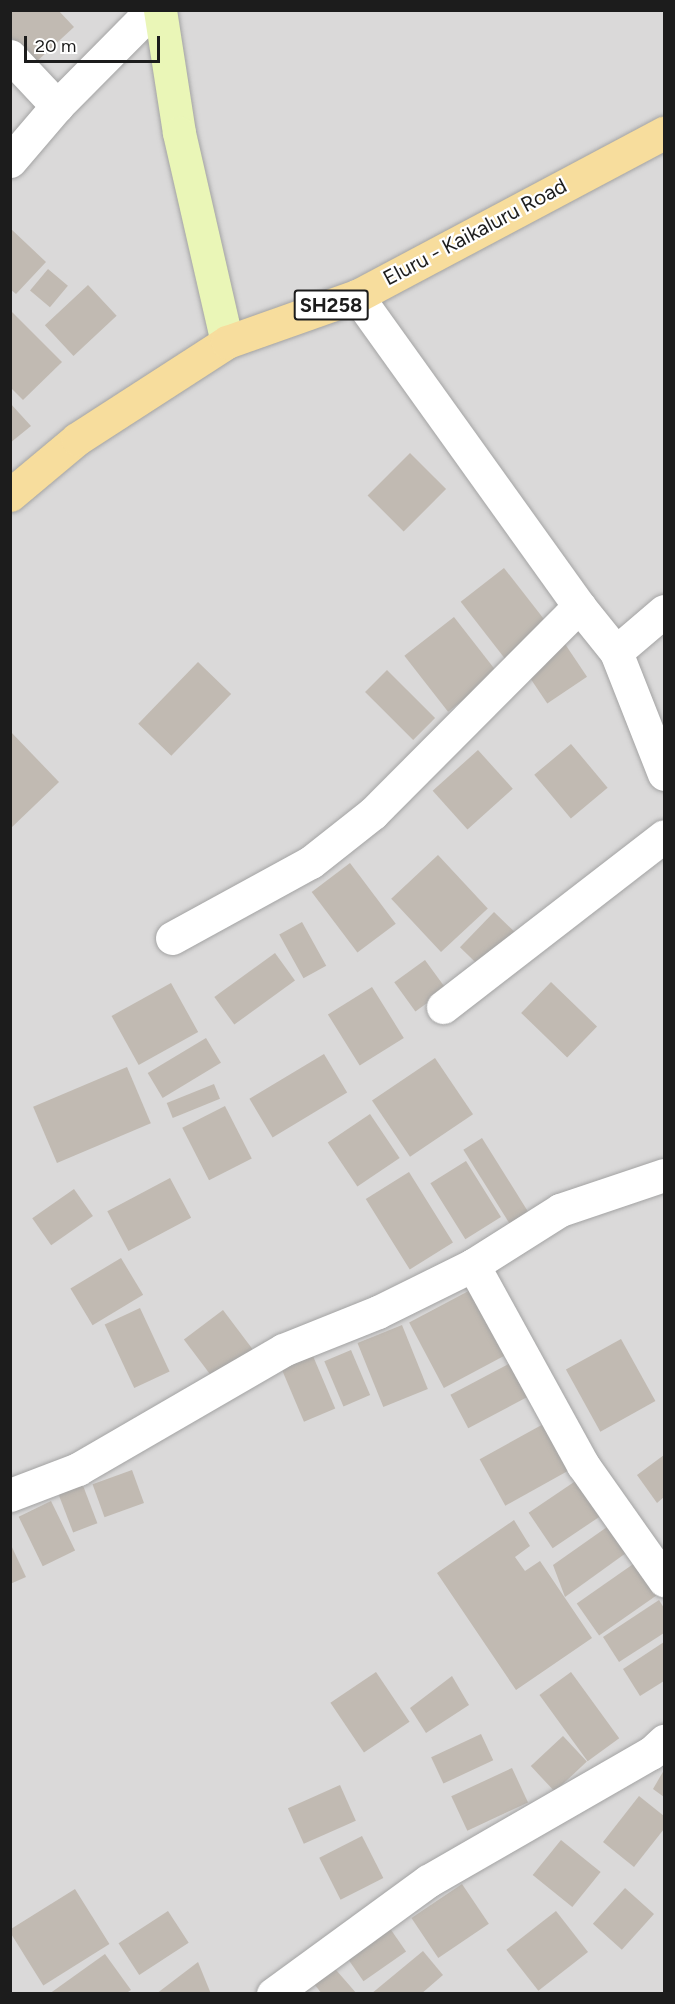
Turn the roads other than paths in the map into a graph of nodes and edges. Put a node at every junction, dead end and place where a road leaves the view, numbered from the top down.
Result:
1 (152, 10) edge
2 (160, 10) edge
3 (10, 56) edge
4 (57, 106) junction
5 (664, 133) edge
6 (10, 161) edge
7 (357, 296) junction
8 (226, 342) junction
9 (10, 495) edge
10 (579, 606) junction
11 (664, 610) edge
12 (616, 652) junction
13 (664, 774) edge
14 (664, 836) edge
15 (172, 938) dead end
16 (443, 1007) dead end
17 (664, 1175) edge
18 (473, 1265) junction
19 (10, 1495) edge
20 (664, 1580) edge
21 (664, 1741) edge
22 (273, 1994) edge

1 - 4 street
2 - 8 main road
3 - 4 street
4 - 6 street
5 - 7 main road, Eluru - Kaikaluru Road / SH258
7 - 8 main road, Eluru - Kaikaluru Road / SH258
7 - 10 street
8 - 9 main road, Eluru - Kaikaluru Road / SH258
10 - 12 street
10 - 15 street
11 - 12 street
12 - 13 street
14 - 16 street
17 - 18 street
18 - 19 street
18 - 20 street
21 - 22 street

